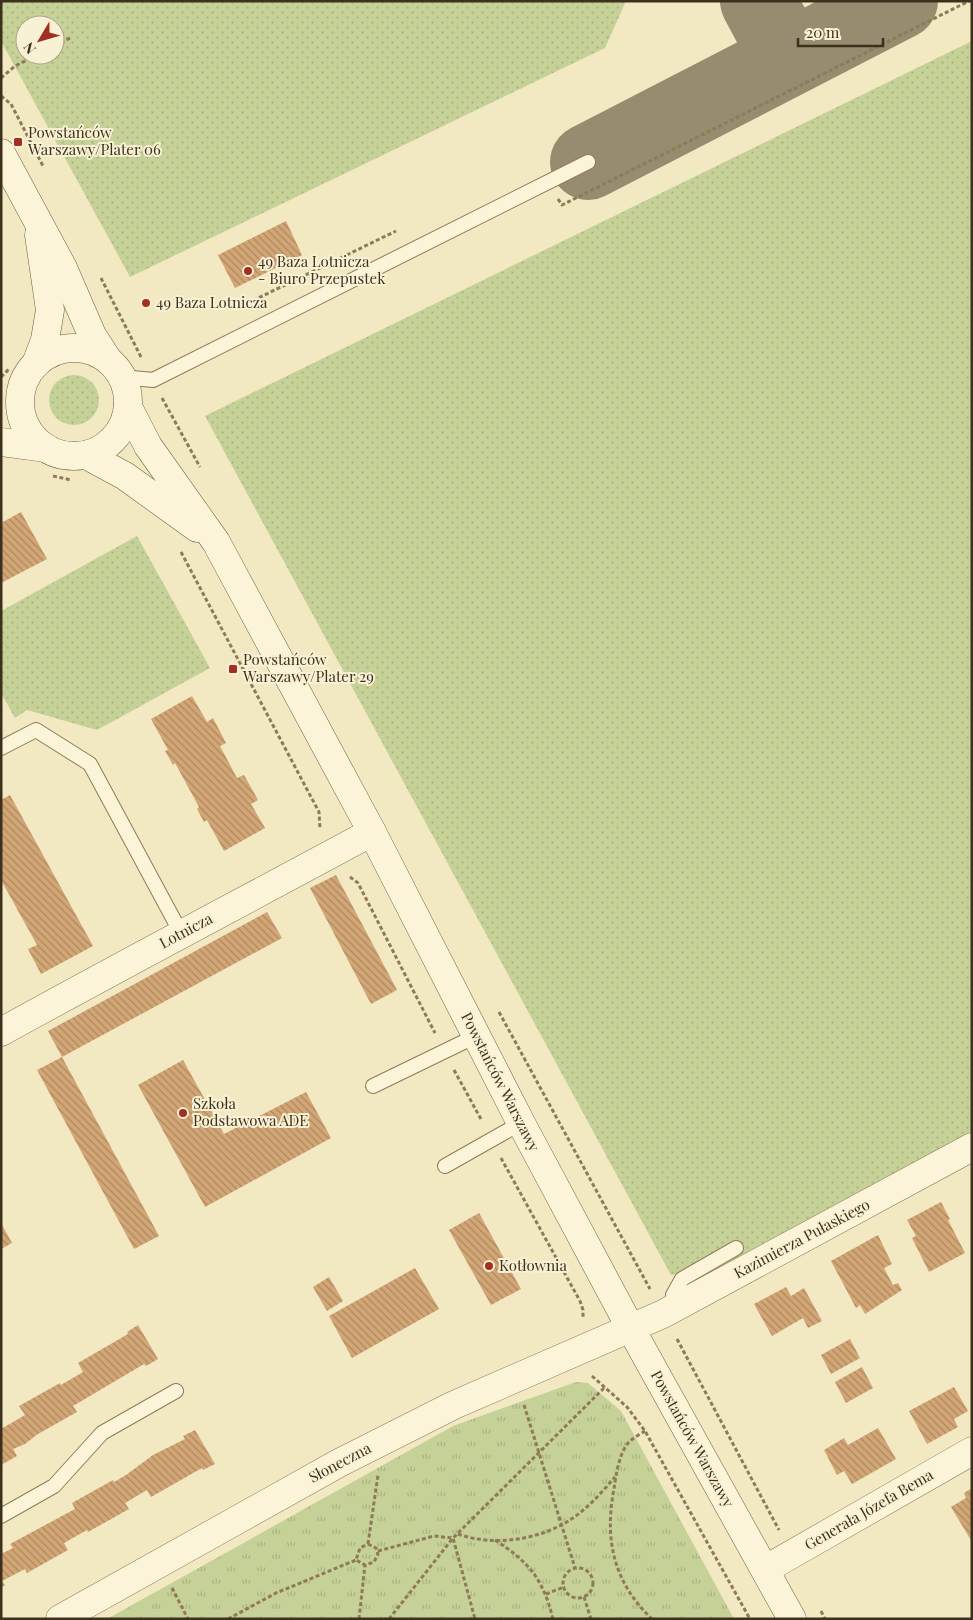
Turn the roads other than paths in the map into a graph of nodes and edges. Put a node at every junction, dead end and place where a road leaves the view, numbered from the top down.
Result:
1 (1, 153) edge
2 (588, 162) dead end
3 (37, 219) junction
4 (36, 364) junction
5 (115, 368) junction
6 (12, 396) edge
7 (128, 407) junction
8 (1, 442) edge
9 (46, 448) junction
10 (86, 455) junction
11 (216, 542) junction
12 (1, 748) edge
13 (372, 832) junction
14 (180, 933) junction
15 (1, 1032) edge
16 (476, 1036) junction
17 (373, 1086) dead end
18 (521, 1123) junction
19 (972, 1147) edge
20 (445, 1166) dead end
21 (736, 1248) dead end
22 (671, 1310) junction
23 (631, 1329) junction
24 (176, 1391) dead end
25 (972, 1451) edge
26 (1, 1516) edge
27 (766, 1569) junction
28 (60, 1619) edge
29 (792, 1619) edge

1 - 3 main road
2 - 5 lane
3 - 4 main road
3 - 5 main road
4 - 5 main road
4 - 6 main road
5 - 7 main road
6 - 9 main road
7 - 10 main road
7 - 11 main road, Powstańców Warszawy
8 - 9 main road
9 - 10 main road
10 - 11 main road, Powstańców Warszawy
11 - 13 main road, Powstańców Warszawy
12 - 14 lane
13 - 14 main road, Lotnicza
13 - 16 main road, Powstańców Warszawy
14 - 15 main road, Lotnicza
16 - 17 lane
16 - 18 main road, Powstańców Warszawy
18 - 20 lane
18 - 23 main road, Powstańców Warszawy
19 - 22 main road, Kazimierza Pułaskiego
21 - 22 lane
22 - 23 main road, Kazimierza Pułaskiego
23 - 27 main road, Powstańców Warszawy
23 - 28 main road, Słoneczna
24 - 26 lane
25 - 27 main road, Generała Józefa Bema
27 - 29 main road, Powstańców Warszawy

